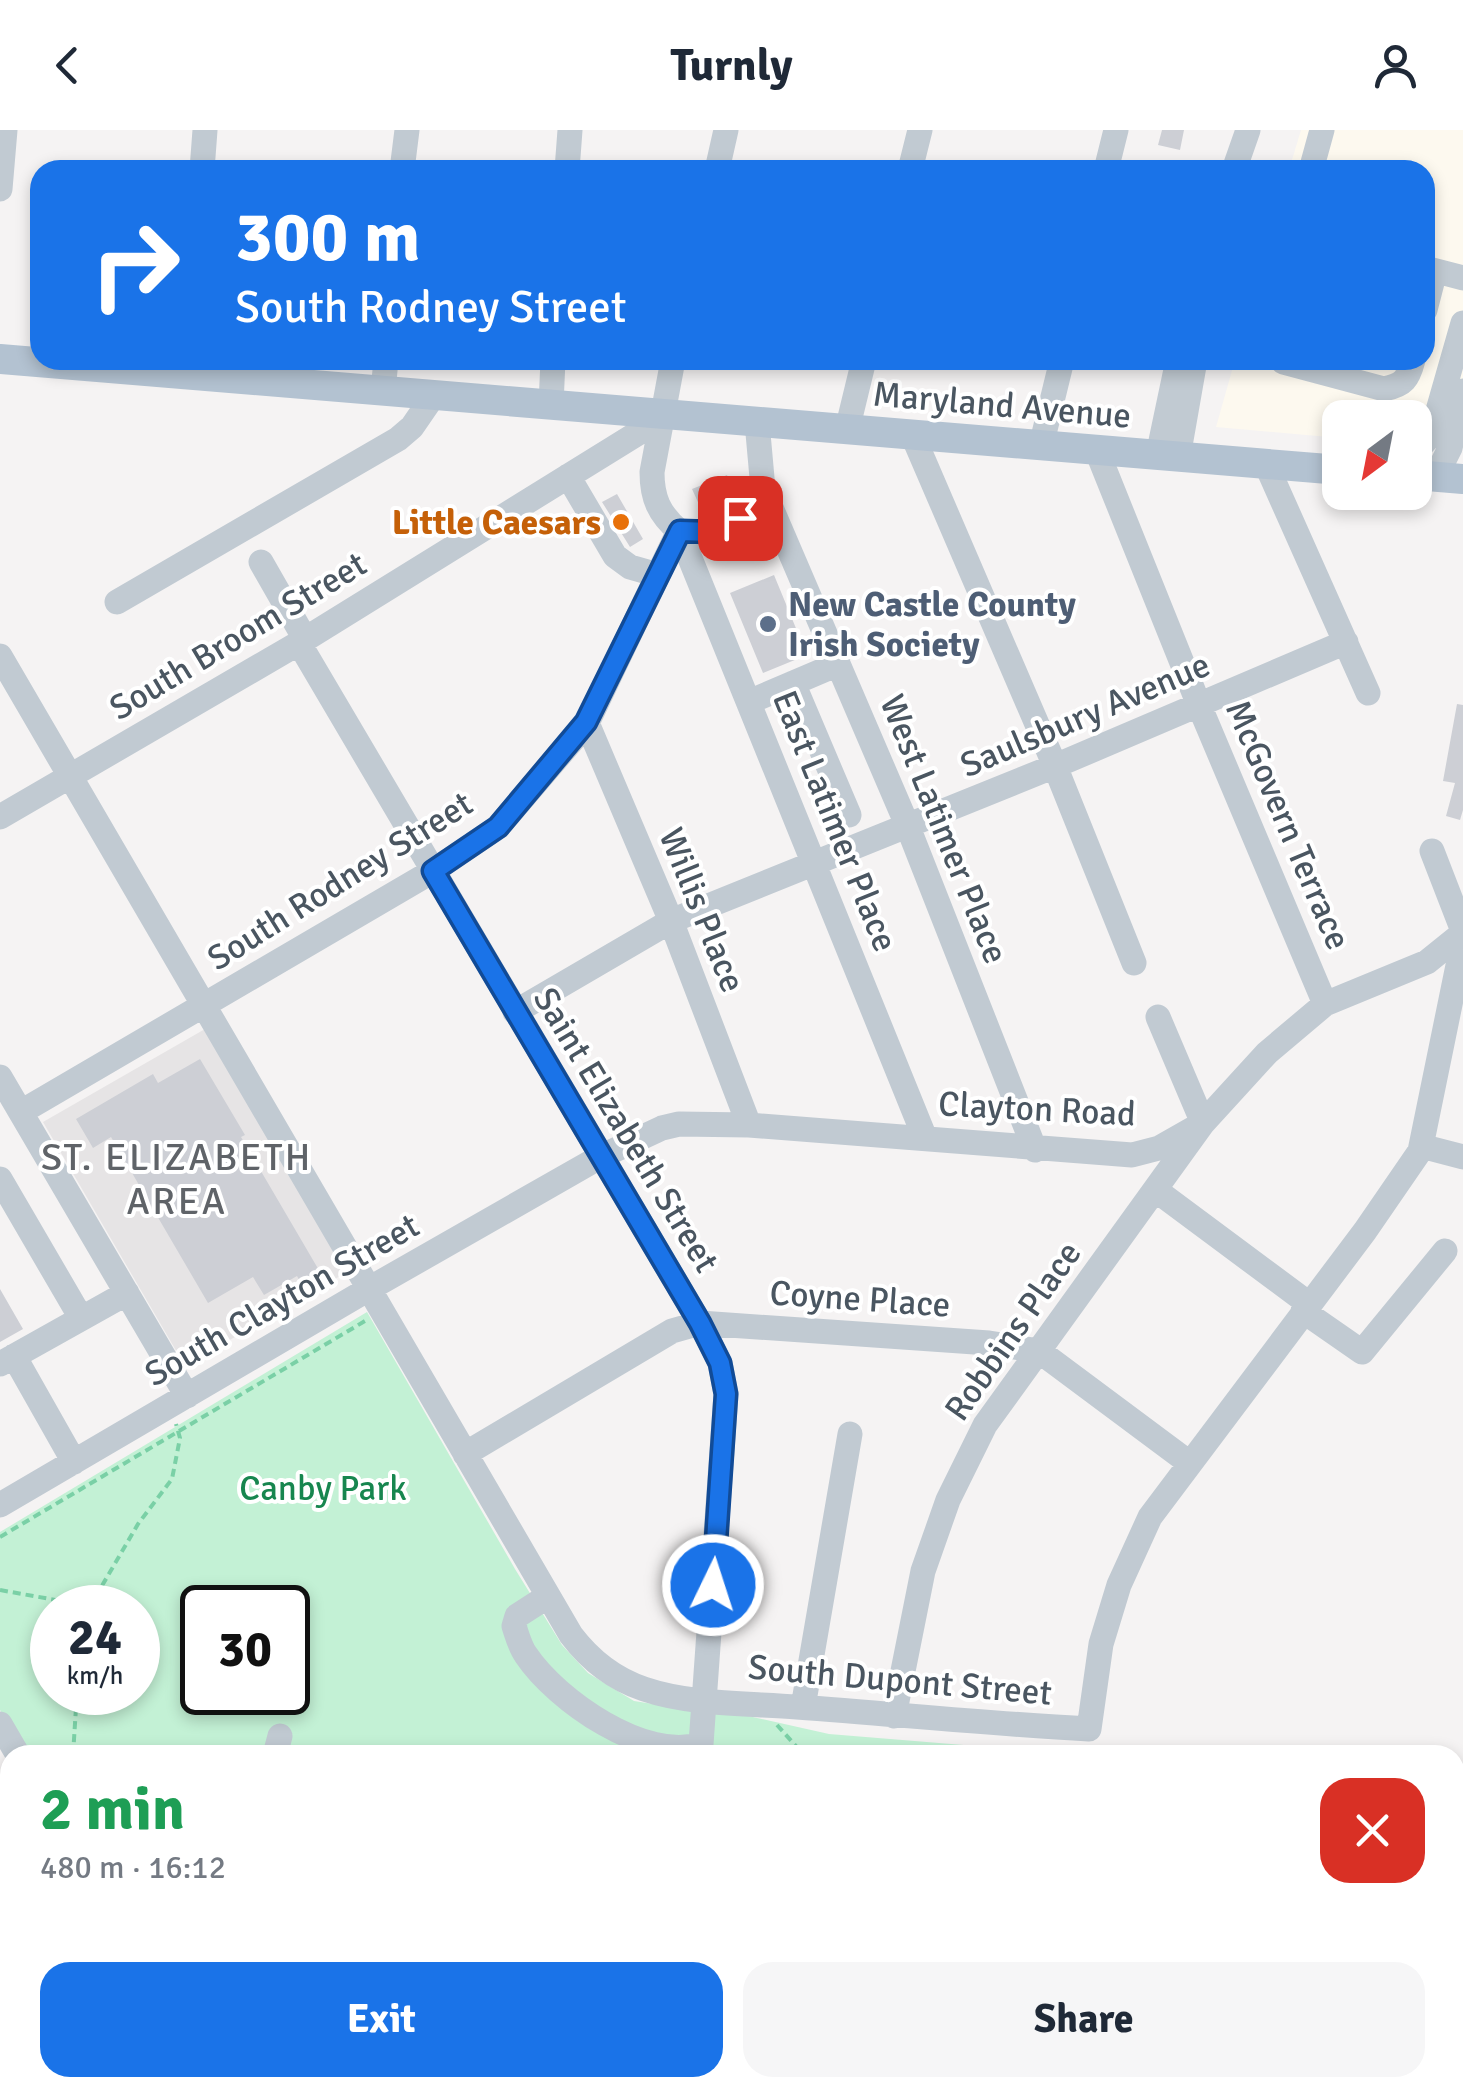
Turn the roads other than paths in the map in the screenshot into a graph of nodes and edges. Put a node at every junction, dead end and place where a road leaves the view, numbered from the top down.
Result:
1 (5, 130) edge
2 (205, 130) edge
3 (407, 130) edge
4 (570, 130) edge
5 (726, 130) edge
6 (920, 130) edge
7 (1116, 130) edge
8 (1248, 130) edge
9 (1322, 130) edge
10 (203, 160) edge
11 (403, 160) edge
12 (568, 160) edge
13 (718, 160) edge
14 (912, 160) edge
15 (1108, 160) edge
16 (1238, 160) edge
17 (1314, 160) edge
18 (0, 189) edge
19 (1435, 271) edge
20 (1463, 278) edge
21 (1463, 322) edge
22 (0, 358) edge
23 (30, 359) edge
24 (212, 370) edge
25 (385, 370) edge
26 (552, 370) edge
27 (672, 370) edge
28 (862, 370) edge
29 (1060, 370) edge
30 (1177, 370) edge
31 (1193, 370) edge
32 (1312, 370) edge
33 (1410, 370) edge
34 (383, 391) junction
35 (1463, 392) edge
36 (434, 395) junction
37 (550, 405) junction
38 (661, 414) junction
39 (757, 422) junction
40 (1432, 429) edge
41 (848, 430) junction
42 (914, 436) junction
43 (1041, 446) junction
44 (1097, 450) junction
45 (1168, 456) junction
46 (1266, 464) junction
47 (1322, 469) edge
48 (568, 476) junction
49 (1438, 477) edge
50 (763, 489) junction
51 (680, 531) junction
52 (262, 562) dead end
53 (658, 576) junction
54 (116, 602) dead end
55 (302, 641) junction
56 (1346, 642) junction
57 (0, 656) edge
58 (838, 664) junction
59 (793, 683) junction
60 (1368, 693) dead end
61 (749, 702) junction
62 (1199, 705) junction
63 (586, 722) junction
64 (1055, 766) junction
65 (70, 776) junction
66 (849, 815) dead end
67 (0, 817) edge
68 (908, 827) junction
69 (1432, 850) dead end
70 (814, 864) junction
71 (433, 871) junction
72 (671, 921) junction
73 (1463, 932) edge
74 (1463, 942) edge
75 (1134, 963) dead end
76 (1325, 1004) junction
77 (205, 1005) junction
78 (515, 1012) junction
79 (1158, 1017) dead end
80 (0, 1078) edge
81 (21, 1112) junction
82 (1203, 1123) junction
83 (749, 1125) junction
84 (925, 1138) junction
85 (1421, 1148) junction
86 (1035, 1150) junction
87 (600, 1157) junction
88 (1463, 1157) edge
89 (0, 1179) edge
90 (1157, 1190) junction
91 (1446, 1251) dead end
92 (127, 1293) junction
93 (375, 1300) junction
94 (1306, 1307) junction
95 (81, 1318) junction
96 (700, 1323) junction
97 (1039, 1351) junction
98 (7, 1360) edge
99 (179, 1400) junction
100 (850, 1434) dead end
101 (465, 1454) junction
102 (74, 1462) junction
103 (1188, 1462) junction
104 (0, 1505) edge
105 (548, 1596) junction
106 (706, 1699) junction
107 (803, 1707) junction
108 (894, 1716) junction
109 (662, 1745) edge
110 (698, 1745) edge

1 - 18 street
2 - 10 street
3 - 11 street
4 - 12 street
5 - 13 street
6 - 14 street
7 - 15 street
8 - 16 street
9 - 17 street
19 - 20 street
21 - 40 street
22 - 23 main road, Maryland Avenue
24 - 34 main road, Maryland Avenue
25 - 34 street
26 - 37 street
27 - 38 street
28 - 41 street
29 - 43 street
30 - 45 street
31 - 45 street
32 - 33 street
34 - 36 main road, Maryland Avenue
35 - 49 street
36 - 37 main road, Maryland Avenue
36 - 54 street
37 - 38 main road, Maryland Avenue
38 - 39 main road, Maryland Avenue
38 - 48 street, South Broom Street
38 - 51 street
39 - 41 main road, Maryland Avenue
39 - 50 street, West Latimer Place
41 - 42 main road, Maryland Avenue
42 - 43 main road, Maryland Avenue
42 - 64 street
43 - 44 main road, Maryland Avenue
44 - 45 main road, Maryland Avenue
44 - 62 street, McGovern Terrace
45 - 46 main road, Maryland Avenue
46 - 47 main road, Maryland Avenue
46 - 56 street
48 - 53 street
48 - 55 street, South Broom Street
50 - 51 street
50 - 58 street, West Latimer Place
51 - 53 street, South Rodney Street
51 - 61 street, East Latimer Place
52 - 55 street, Saint Elizabeth Street
53 - 63 street, South Rodney Street
55 - 65 street, South Broom Street
55 - 71 street, Saint Elizabeth Street
56 - 60 street
56 - 62 street, Saulsbury Avenue
57 - 65 street
58 - 59 street
58 - 68 street, West Latimer Place
59 - 61 street
59 - 66 street
61 - 70 street, East Latimer Place
62 - 64 street, Saulsbury Avenue
62 - 76 street, McGovern Terrace
63 - 71 street, South Rodney Street
63 - 72 street, Willis Place
64 - 68 street, Saulsbury Avenue
64 - 75 street
65 - 67 street, South Broom Street
65 - 77 street
68 - 70 street, Saulsbury Avenue
68 - 86 street, West Latimer Place
69 - 73 street
70 - 72 street, Saulsbury Avenue
70 - 84 street, East Latimer Place
71 - 77 street, South Rodney Street
71 - 78 street, Saint Elizabeth Street
72 - 78 street, Saulsbury Avenue
72 - 83 street, Willis Place
73 - 76 street, Clayton Road
74 - 85 street
76 - 82 street, Clayton Road
77 - 81 street, South Rodney Street
77 - 93 street
78 - 87 street, Saint Elizabeth Street
79 - 82 street
80 - 81 street
81 - 92 street
82 - 86 street, Clayton Road
82 - 90 street, Robbins Place
83 - 84 street, Clayton Road
83 - 87 street, Clayton Road
84 - 86 street, Clayton Road
85 - 88 street
85 - 94 street
87 - 93 street, South Clayton Street
87 - 96 street, Saint Elizabeth Street
89 - 95 street
90 - 94 street
90 - 97 street, Robbins Place
91 - 94 street
92 - 95 street
92 - 99 street
93 - 99 street, South Clayton Street
93 - 101 street
94 - 103 street
95 - 98 street
96 - 97 street, Coyne Place
96 - 101 street, Coyne Place
96 - 106 street, Saint Elizabeth Street
97 - 103 street, Coyne Place
97 - 108 street, Robbins Place
98 - 102 street
99 - 102 street, South Clayton Street
100 - 107 street
101 - 105 street, South Dupont Street
102 - 104 street, South Clayton Street
103 - 108 street, South Dupont Street
105 - 106 street, South Dupont Street
105 - 109 street, Saint Elizabeth Street
106 - 107 street, South Dupont Street
106 - 110 street, Saint Elizabeth Street
107 - 108 street, South Dupont Street

